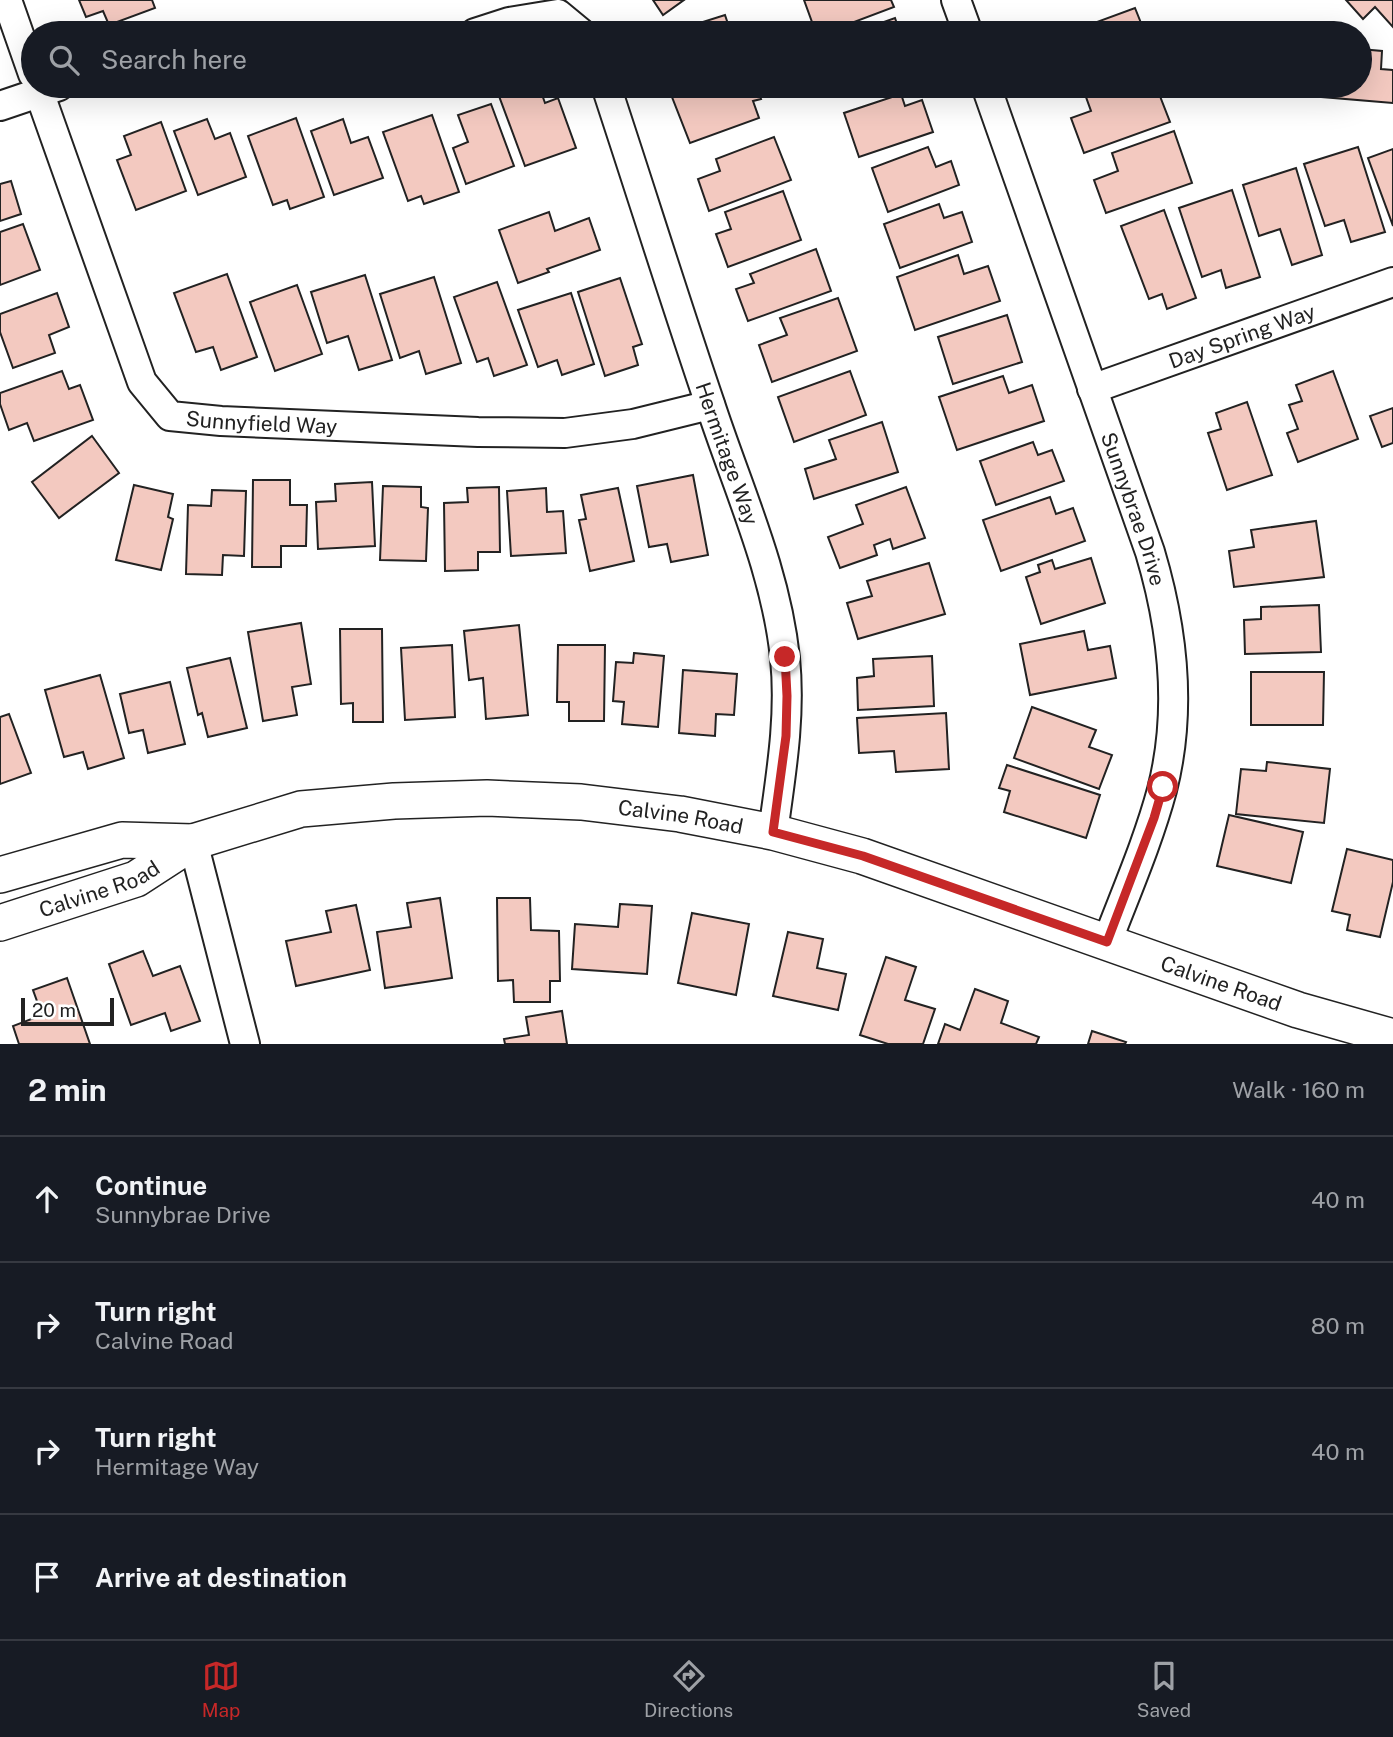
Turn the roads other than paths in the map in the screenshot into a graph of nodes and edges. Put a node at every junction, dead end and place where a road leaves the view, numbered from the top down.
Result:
1 (7, 0) edge
2 (956, 0) edge
3 (515, 21) edge
4 (566, 21) edge
5 (964, 21) edge
6 (21, 34) edge
7 (21, 95) edge
8 (47, 98) edge
9 (610, 98) edge
10 (990, 98) edge
11 (0, 106) edge
12 (1393, 282) edge
13 (1092, 389) junction
14 (710, 405) junction
15 (773, 832) junction
16 (193, 842) junction
17 (0, 875) edge
18 (0, 923) edge
19 (1107, 942) junction
20 (1389, 1039) edge
21 (245, 1044) edge

1 - 6 street, Sunnyfield Way
2 - 5 street
3 - 4 street
7 - 11 street
8 - 14 street, Sunnyfield Way
9 - 14 street, Hermitage Way
10 - 13 street, Sunnybrae Drive
12 - 13 street, Day Spring Way
13 - 19 street, Sunnybrae Drive
14 - 15 street, Hermitage Way
15 - 16 street, Calvine Road
15 - 19 street, Calvine Road
16 - 17 street, Calvine Road
16 - 18 street, Calvine Road
16 - 21 street
19 - 20 street, Calvine Road

